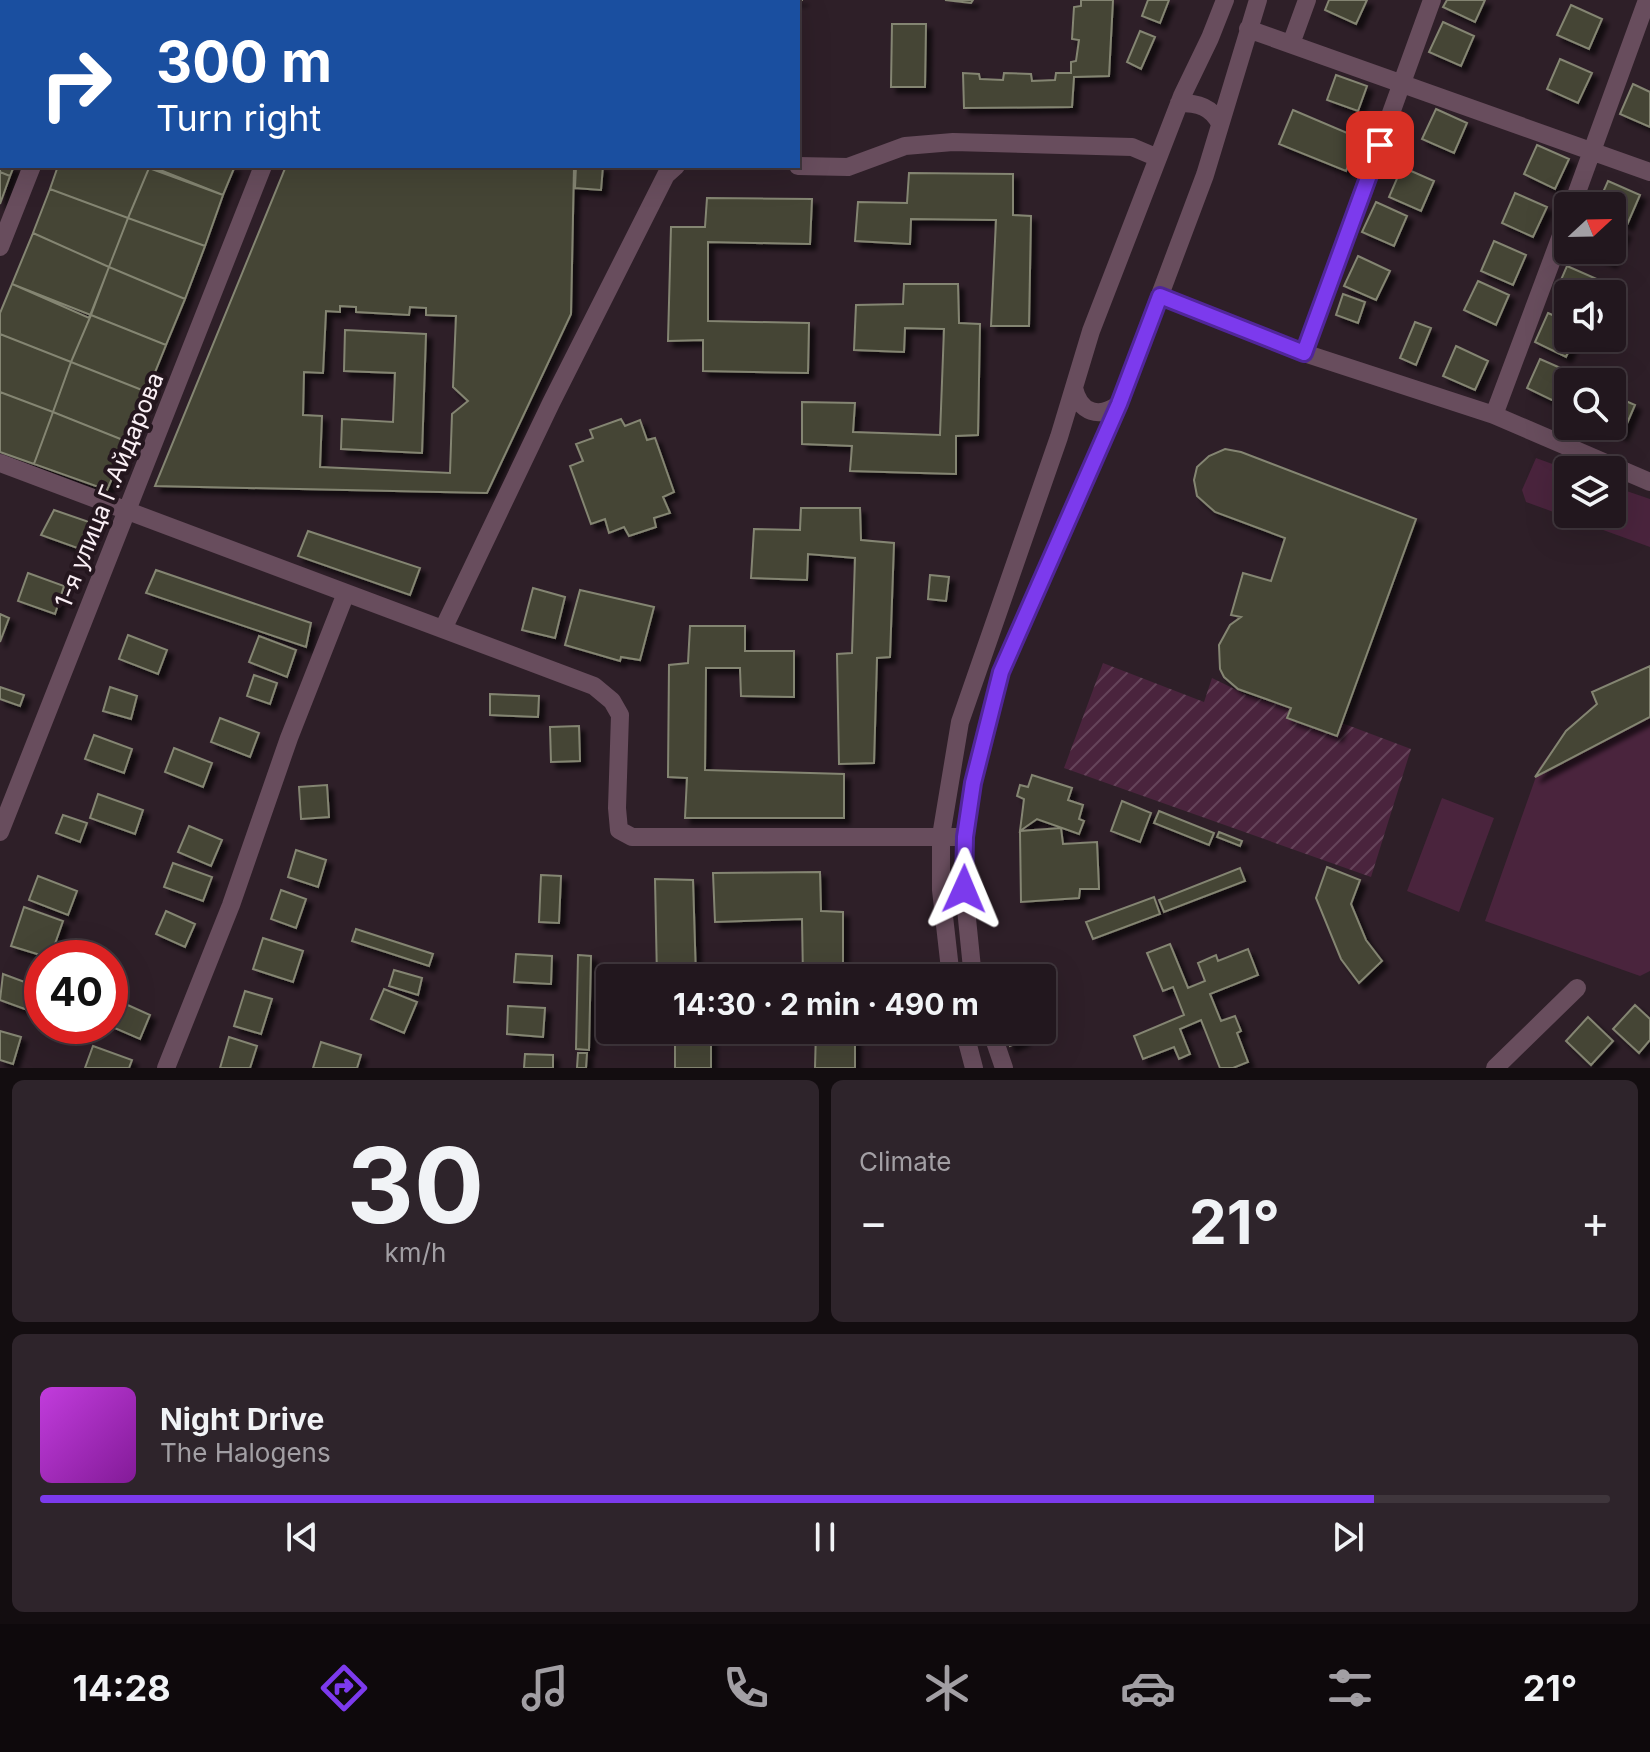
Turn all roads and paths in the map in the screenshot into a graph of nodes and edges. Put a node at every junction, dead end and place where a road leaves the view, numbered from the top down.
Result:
1 (1225, 0) edge
2 (1258, 0) edge
3 (1307, 0) edge
4 (1432, 0) edge
5 (1647, 0) edge
6 (1248, 29) junction
7 (1291, 44) junction
8 (1401, 85) junction
9 (1179, 103) junction
10 (1220, 124) junction
11 (1593, 152) junction
12 (1158, 158) junction
13 (800, 166) edge
14 (31, 168) edge
15 (262, 168) edge
16 (674, 168) edge
17 (1650, 172) edge
18 (1577, 192) edge
19 (0, 247) edge
20 (1554, 254) edge
21 (1160, 296) junction
22 (1304, 353) junction
23 (1074, 388) junction
24 (1119, 404) junction
25 (1494, 415) junction
26 (0, 463) edge
27 (1650, 482) edge
28 (127, 510) junction
29 (346, 593) junction
30 (443, 629) junction
31 (0, 832) edge
32 (941, 836) junction
33 (965, 837) junction
34 (949, 964) edge
35 (972, 964) edge
36 (1577, 988) dead end
37 (968, 1044) edge
38 (996, 1044) edge
39 (166, 1068) edge
40 (974, 1068) edge
41 (1004, 1068) edge
42 (1495, 1068) edge

1 - 9 street
2 - 6 street
3 - 7 street
4 - 8 street
5 - 11 street
6 - 7 street
6 - 10 street
7 - 8 street
8 - 11 street
8 - 22 street
9 - 10 street
9 - 12 street
10 - 21 street
11 - 17 street
11 - 18 street
12 - 13 street
12 - 23 street
14 - 19 street
15 - 28 street, 1-я улица Г.Айдарова
16 - 30 street
20 - 25 street
21 - 22 street
21 - 24 street
22 - 25 street
23 - 24 street
23 - 32 street
24 - 33 street
25 - 27 street
26 - 28 street
28 - 29 street
28 - 31 street, 1-я улица Г.Айдарова
29 - 30 street
29 - 39 street
30 - 32 street
32 - 33 street
32 - 34 street
33 - 35 street
36 - 42 street
37 - 40 street
38 - 41 street

